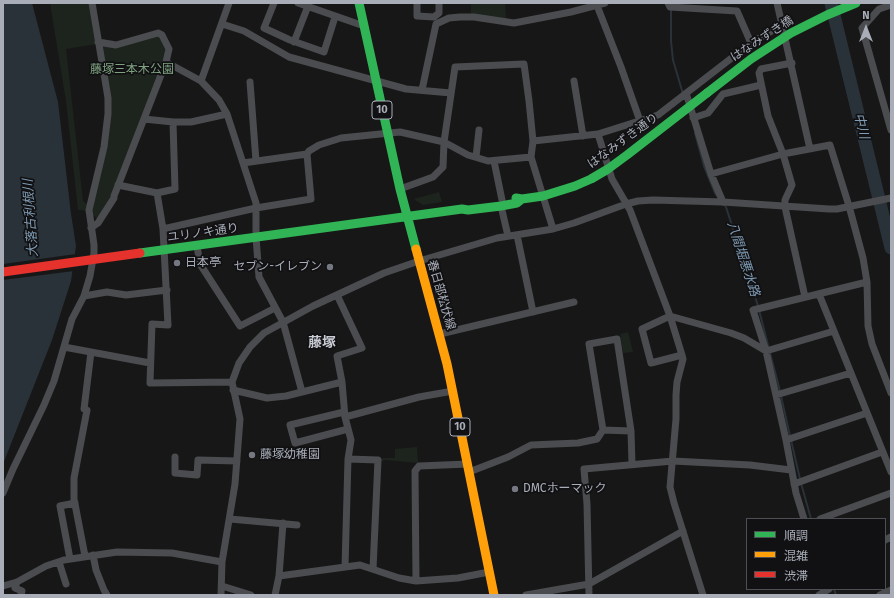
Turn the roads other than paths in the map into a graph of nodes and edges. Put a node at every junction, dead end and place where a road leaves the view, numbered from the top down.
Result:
1 (92, 3) edge
2 (229, 3) edge
3 (274, 3) edge
4 (298, 3) edge
5 (359, 3) edge
6 (417, 3) edge
7 (439, 3) edge
8 (605, 3) edge
9 (668, 3) edge
10 (777, 3) edge
11 (856, 3) edge
12 (596, 4) edge
13 (308, 6) junction
14 (724, 6) edge
15 (891, 6) edge
16 (335, 16) junction
17 (222, 24) junction
18 (782, 25) junction
19 (364, 26) junction
20 (98, 42) junction
21 (294, 42) junction
22 (751, 43) junction
23 (166, 62) junction
24 (792, 63) junction
25 (375, 80) junction
26 (201, 81) junction
27 (574, 81) dead end
28 (250, 82) dead end
29 (762, 85) junction
30 (422, 90) junction
31 (451, 93) junction
32 (707, 93) joint
33 (683, 95) junction
34 (691, 106) junction
35 (226, 114) junction
36 (693, 118) junction
37 (144, 120) junction
38 (173, 122) junction
39 (640, 122) junction
40 (479, 130) dead end
41 (891, 130) edge
42 (387, 134) junction
43 (598, 134) junction
44 (583, 136) junction
45 (533, 141) junction
46 (444, 142) junction
47 (810, 148) junction
48 (307, 154) junction
49 (784, 154) junction
50 (476, 157) junction
51 (531, 157) junction
52 (256, 160) junction
53 (494, 161) junction
54 (243, 163) junction
55 (608, 169) junction
56 (711, 174) junction
57 (118, 185) junction
58 (400, 189) junction
59 (157, 193) junction
60 (543, 196) junction
61 (891, 198) edge
62 (723, 202) junction
63 (502, 203) junction
64 (626, 204) junction
65 (851, 206) junction
66 (785, 207) junction
67 (256, 208) junction
68 (407, 216) junction
69 (91, 228) junction
70 (162, 229) junction
71 (553, 229) junction
72 (517, 235) junction
73 (508, 236) junction
74 (256, 237) junction
75 (197, 246) junction
76 (164, 250) junction
77 (92, 259) junction
78 (419, 261) junction
79 (3, 272) edge
80 (867, 282) junction
81 (167, 290) junction
82 (819, 294) junction
83 (84, 296) junction
84 (337, 296) junction
85 (805, 297) junction
86 (574, 302) dead end
87 (275, 308) junction
88 (533, 312) junction
89 (670, 316) junction
90 (283, 322) junction
91 (834, 331) junction
92 (440, 334) junction
93 (64, 347) junction
94 (766, 351) junction
95 (91, 352) junction
96 (682, 356) junction
97 (150, 363) junction
98 (851, 373) junction
99 (232, 382) junction
100 (342, 382) junction
101 (233, 390) junction
102 (453, 391) junction
103 (302, 392) junction
104 (891, 392) edge
105 (776, 395) junction
106 (866, 413) junction
107 (344, 414) junction
108 (348, 429) junction
109 (602, 430) junction
110 (631, 431) junction
111 (786, 440) junction
112 (882, 452) junction
113 (176, 457) dead end
114 (348, 460) junction
115 (237, 461) junction
116 (673, 461) junction
117 (632, 464) junction
118 (468, 468) junction
119 (791, 470) junction
120 (891, 472) edge
121 (794, 484) junction
122 (3, 493) edge
123 (891, 493) edge
124 (75, 503) junction
125 (804, 518) edge
126 (823, 518) edge
127 (230, 519) junction
128 (283, 523) junction
129 (297, 525) dead end
130 (683, 531) junction
131 (93, 555) junction
132 (85, 556) junction
133 (70, 559) junction
134 (59, 562) junction
135 (222, 562) junction
136 (345, 567) junction
137 (373, 569) junction
138 (489, 572) junction
139 (279, 576) junction
140 (416, 581) junction
141 (17, 582) junction
142 (66, 584) dead end
143 (589, 584) junction
144 (3, 586) edge
145 (222, 586) junction
146 (891, 590) edge
147 (21, 595) edge
148 (107, 595) edge
149 (221, 595) edge
150 (251, 595) edge
151 (275, 595) edge
152 (494, 595) edge
153 (526, 595) edge
154 (589, 595) edge
155 (703, 595) edge
156 (880, 595) edge

1 - 20 street
2 - 17 street
3 - 21 street
4 - 13 street
5 - 19 street, 春日部松伏線 / 10
6 - 7 street
8 - 12 street
9 - 14 street
10 - 18 street
11 - 32 street, はなみずき橋, bridge
12 - 30 street
12 - 39 street
13 - 16 street
13 - 21 street
14 - 22 street
15 - 41 street
16 - 19 street
16 - 21 street
17 - 25 street
17 - 26 street
18 - 22 street
18 - 24 street
19 - 25 street, 春日部松伏線 / 10
20 - 23 street
20 - 69 street
22 - 33 street
23 - 26 street
23 - 37 street
24 - 29 street
24 - 47 street
25 - 30 street
25 - 42 street, 春日部松伏線 / 10
26 - 35 street
27 - 44 street
28 - 52 street
29 - 36 street
29 - 49 street
30 - 31 street
31 - 45 street
31 - 46 street
32 - 34 street, はなみずき通り
33 - 34 street
33 - 39 street
34 - 36 street
34 - 55 street, はなみずき通り
35 - 38 street
35 - 54 street
36 - 56 street
37 - 38 street
37 - 57 street
38 - 59 street
39 - 43 street
40 - 50 street
42 - 46 street
42 - 48 street
42 - 58 street, 春日部松伏線 / 10
43 - 44 street
43 - 55 street
44 - 45 street
45 - 51 street
46 - 50 street
46 - 58 street
47 - 49 street
47 - 65 street
48 - 52 street
48 - 67 street
49 - 56 street
49 - 66 street
50 - 53 street
51 - 53 street
51 - 60 street
52 - 54 street
53 - 63 street
54 - 67 street
55 - 60 street, はなみずき通り
55 - 64 street
56 - 62 street
57 - 59 street
57 - 69 street
58 - 68 street, 春日部松伏線 / 10
59 - 70 street
60 - 63 street, はなみずき通り
60 - 71 street
61 - 65 street
62 - 64 street
62 - 66 street
63 - 68 street, はなみずき通り
63 - 73 street
64 - 71 street
64 - 89 street
65 - 66 street
65 - 80 street
66 - 85 street
67 - 70 street
67 - 74 street
68 - 74 street, ユリノキ通り
68 - 78 street, 春日部松伏線 / 10
69 - 77 street
70 - 76 street
71 - 72 street
72 - 73 street
72 - 88 street
73 - 78 street
74 - 75 street, ユリノキ通り
74 - 87 street
75 - 76 street, ユリノキ通り
75 - 87 street
76 - 77 street, ユリノキ通り
76 - 81 street
77 - 79 street, ユリノキ通り
77 - 83 street
78 - 84 street
78 - 92 street, 春日部松伏線 / 10
80 - 82 street
80 - 104 street
81 - 83 street
81 - 97 street
82 - 85 street
82 - 91 street
83 - 93 street
84 - 90 street
84 - 100 street
85 - 94 street
86 - 88 street
87 - 90 street
88 - 92 street
89 - 94 street
89 - 96 street
89 - 96 street
90 - 99 street
90 - 103 street
91 - 94 street
91 - 98 street
92 - 102 street, 春日部松伏線 / 10
93 - 95 street
93 - 122 street
94 - 105 street
95 - 97 street
95 - 124 street
96 - 116 street
97 - 99 street
98 - 105 street
98 - 106 street
99 - 101 street
100 - 103 street
100 - 107 street
101 - 103 street
101 - 115 street
102 - 107 street
102 - 118 street, 春日部松伏線 / 10
105 - 111 street
106 - 111 street
106 - 112 street
107 - 108 street
107 - 108 street
108 - 114 street
109 - 110 street
109 - 110 street
109 - 118 street
110 - 117 street
111 - 119 street
112 - 120 street
112 - 121 street
113 - 115 street
114 - 136 street
114 - 137 street
115 - 127 street
116 - 117 street
116 - 119 street
116 - 130 street
117 - 143 street
118 - 138 street, 春日部松伏線 / 10
118 - 140 street
119 - 121 street
121 - 125 street
123 - 126 street
124 - 132 street
124 - 133 street
127 - 128 street
127 - 135 street
128 - 129 street
128 - 139 street
130 - 143 street
130 - 155 street
131 - 132 street
131 - 135 street
131 - 148 street
132 - 133 street
133 - 134 street
134 - 141 street
134 - 142 street
135 - 145 street
136 - 137 street
136 - 139 street
137 - 140 street
138 - 140 street
138 - 152 street, 春日部松伏線 / 10
139 - 151 street
141 - 144 street
141 - 147 street
143 - 153 street
143 - 154 street
145 - 149 street
145 - 150 street
146 - 156 street

